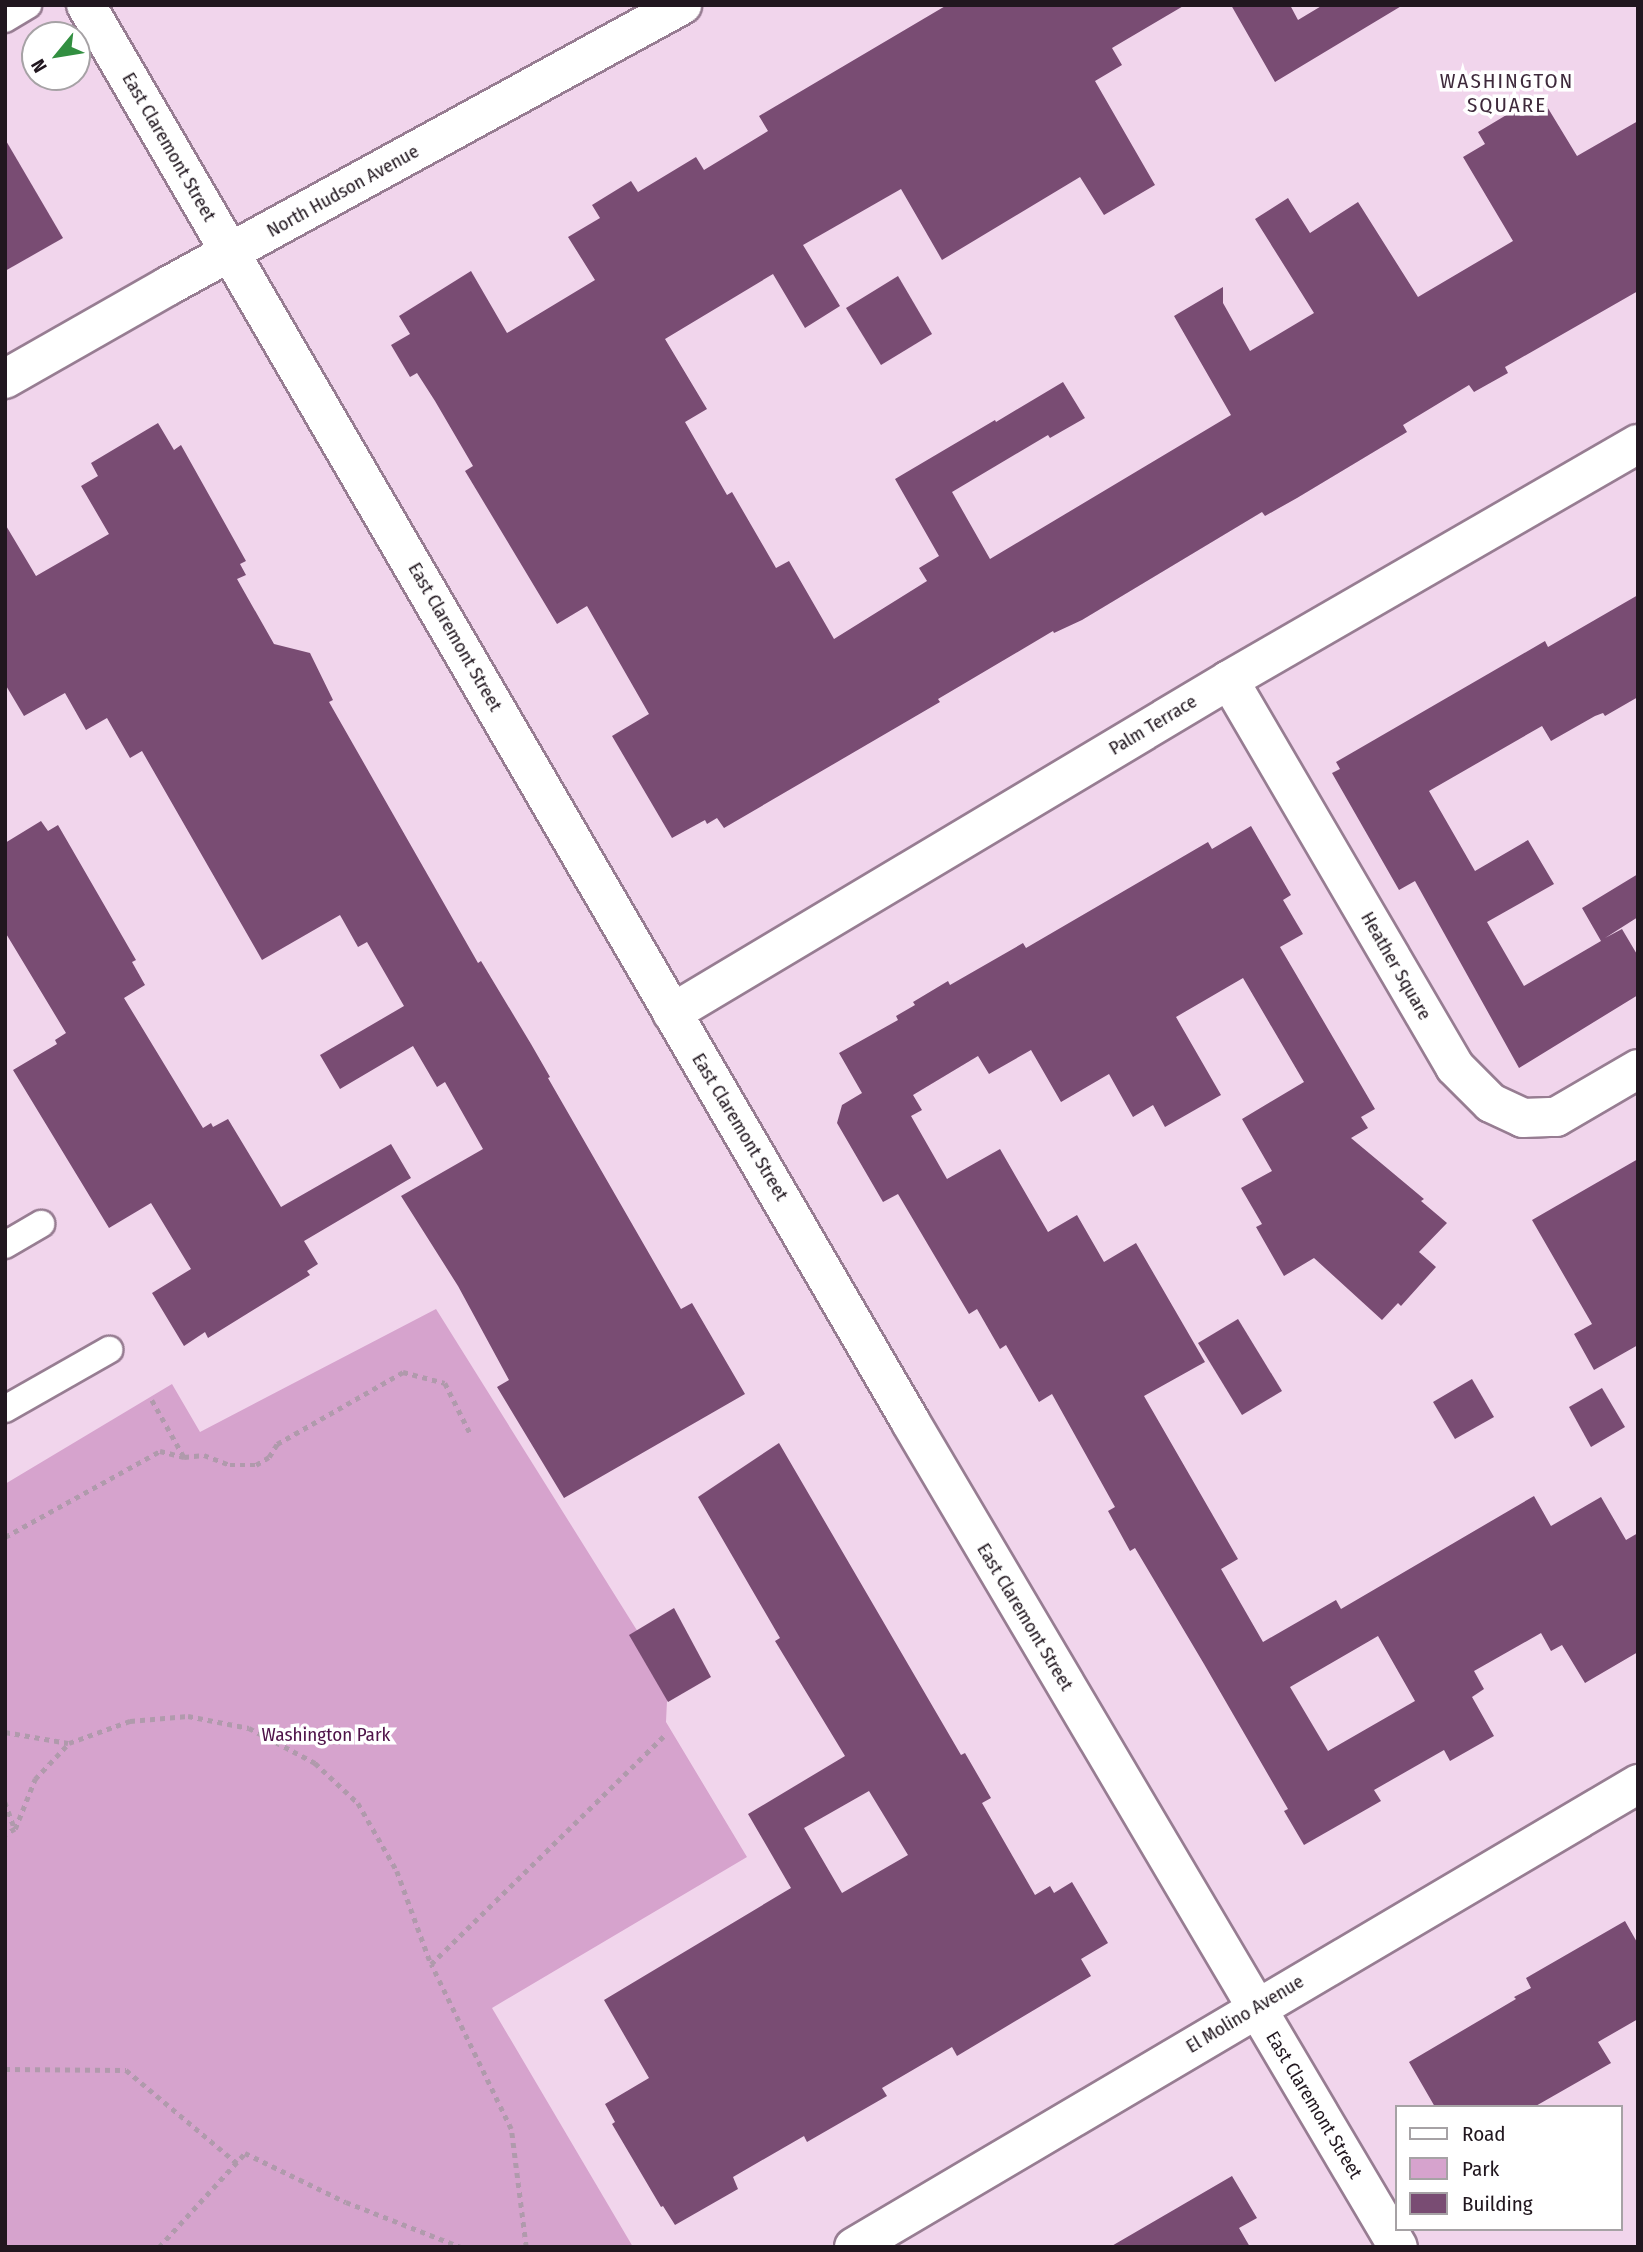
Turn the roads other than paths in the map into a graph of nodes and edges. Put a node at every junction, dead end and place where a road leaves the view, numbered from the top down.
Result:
1 (28, 5) edge
2 (86, 5) edge
3 (682, 5) edge
4 (5, 19) edge
5 (231, 253) junction
6 (5, 379) edge
7 (1638, 444) edge
8 (1229, 680) junction
9 (672, 1013) junction
10 (1638, 1069) edge
11 (41, 1224) dead end
12 (5, 1245) edge
13 (108, 1350) dead end
14 (5, 1409) edge
15 (1638, 1784) edge
16 (1256, 2008) junction
17 (854, 2247) edge
18 (1398, 2247) edge

1 - 4 lane
2 - 5 street, East Claremont Street
3 - 5 street, North Hudson Avenue
5 - 6 street, North Hudson Avenue
5 - 9 street, East Claremont Street
7 - 8 street, Palm Terrace
8 - 9 street, Palm Terrace
8 - 10 street, Heather Square
9 - 16 street, East Claremont Street
11 - 12 lane
13 - 14 lane
15 - 16 street, El Molino Avenue
16 - 17 street, El Molino Avenue
16 - 18 street, East Claremont Street

